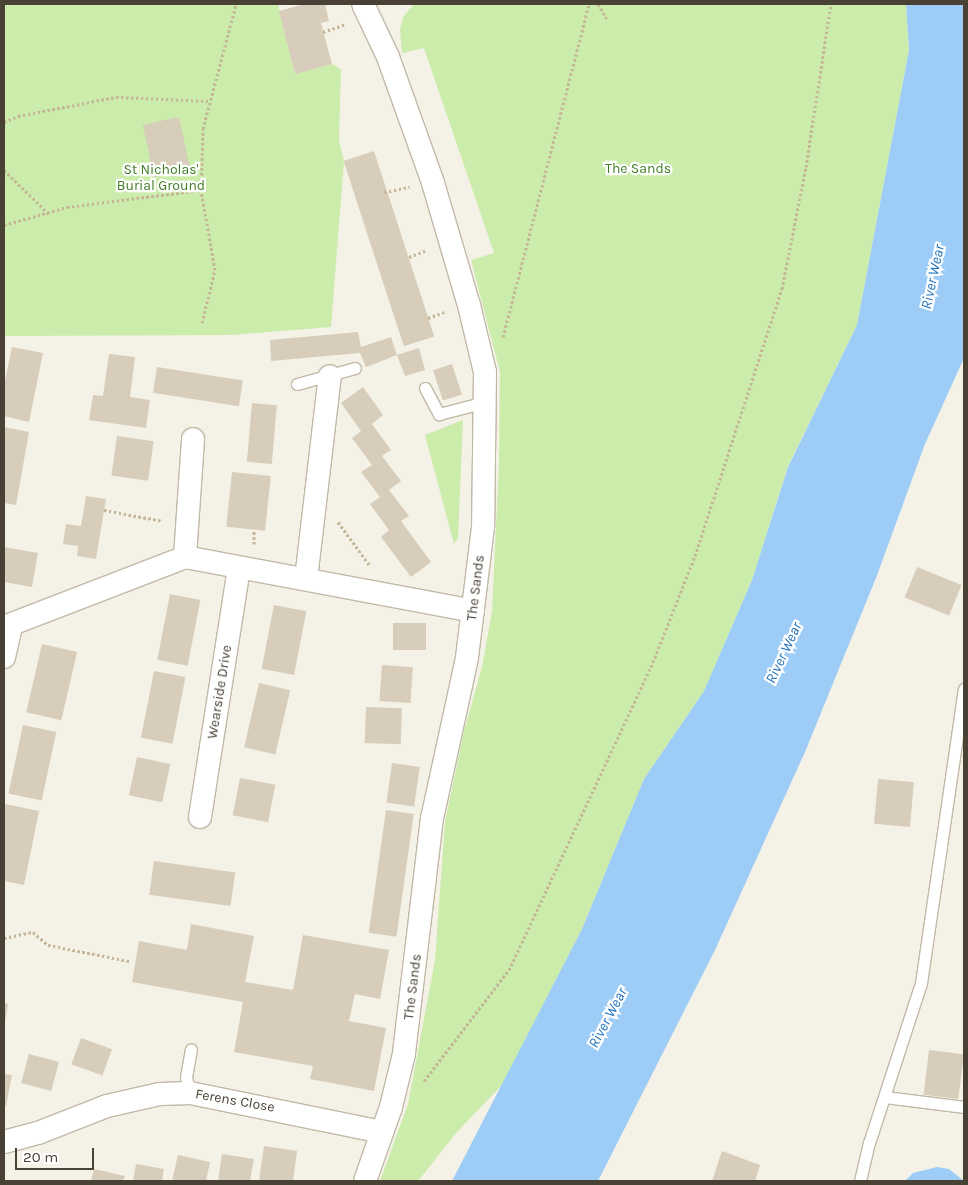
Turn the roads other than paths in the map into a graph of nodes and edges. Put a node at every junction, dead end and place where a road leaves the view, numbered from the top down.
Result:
1 (363, 4) edge
2 (355, 368) dead end
3 (330, 376) junction
4 (297, 384) dead end
5 (425, 388) dead end
6 (485, 402) junction
7 (193, 439) dead end
8 (185, 557) junction
9 (239, 568) junction
10 (306, 579) junction
11 (473, 612) junction
12 (7, 627) edge
13 (4, 657) edge
14 (964, 689) edge
15 (200, 817) dead end
16 (191, 1048) dead end
17 (190, 1093) junction
18 (884, 1097) junction
19 (964, 1107) edge
20 (382, 1132) junction
21 (4, 1142) edge
22 (365, 1181) edge
23 (860, 1181) edge

1 - 6 street, The Sands
2 - 3 lane
3 - 4 lane
3 - 10 street
5 - 6 lane
6 - 11 street, The Sands
7 - 8 street
8 - 9 street
8 - 12 street
9 - 10 street
9 - 15 street, Wearside Drive
10 - 11 street
11 - 20 street, The Sands
12 - 13 street
14 - 18 lane
16 - 17 lane
17 - 20 street, Ferens Close
17 - 21 street, Ferens Close
18 - 19 lane
18 - 23 lane
20 - 22 street, The Sands

